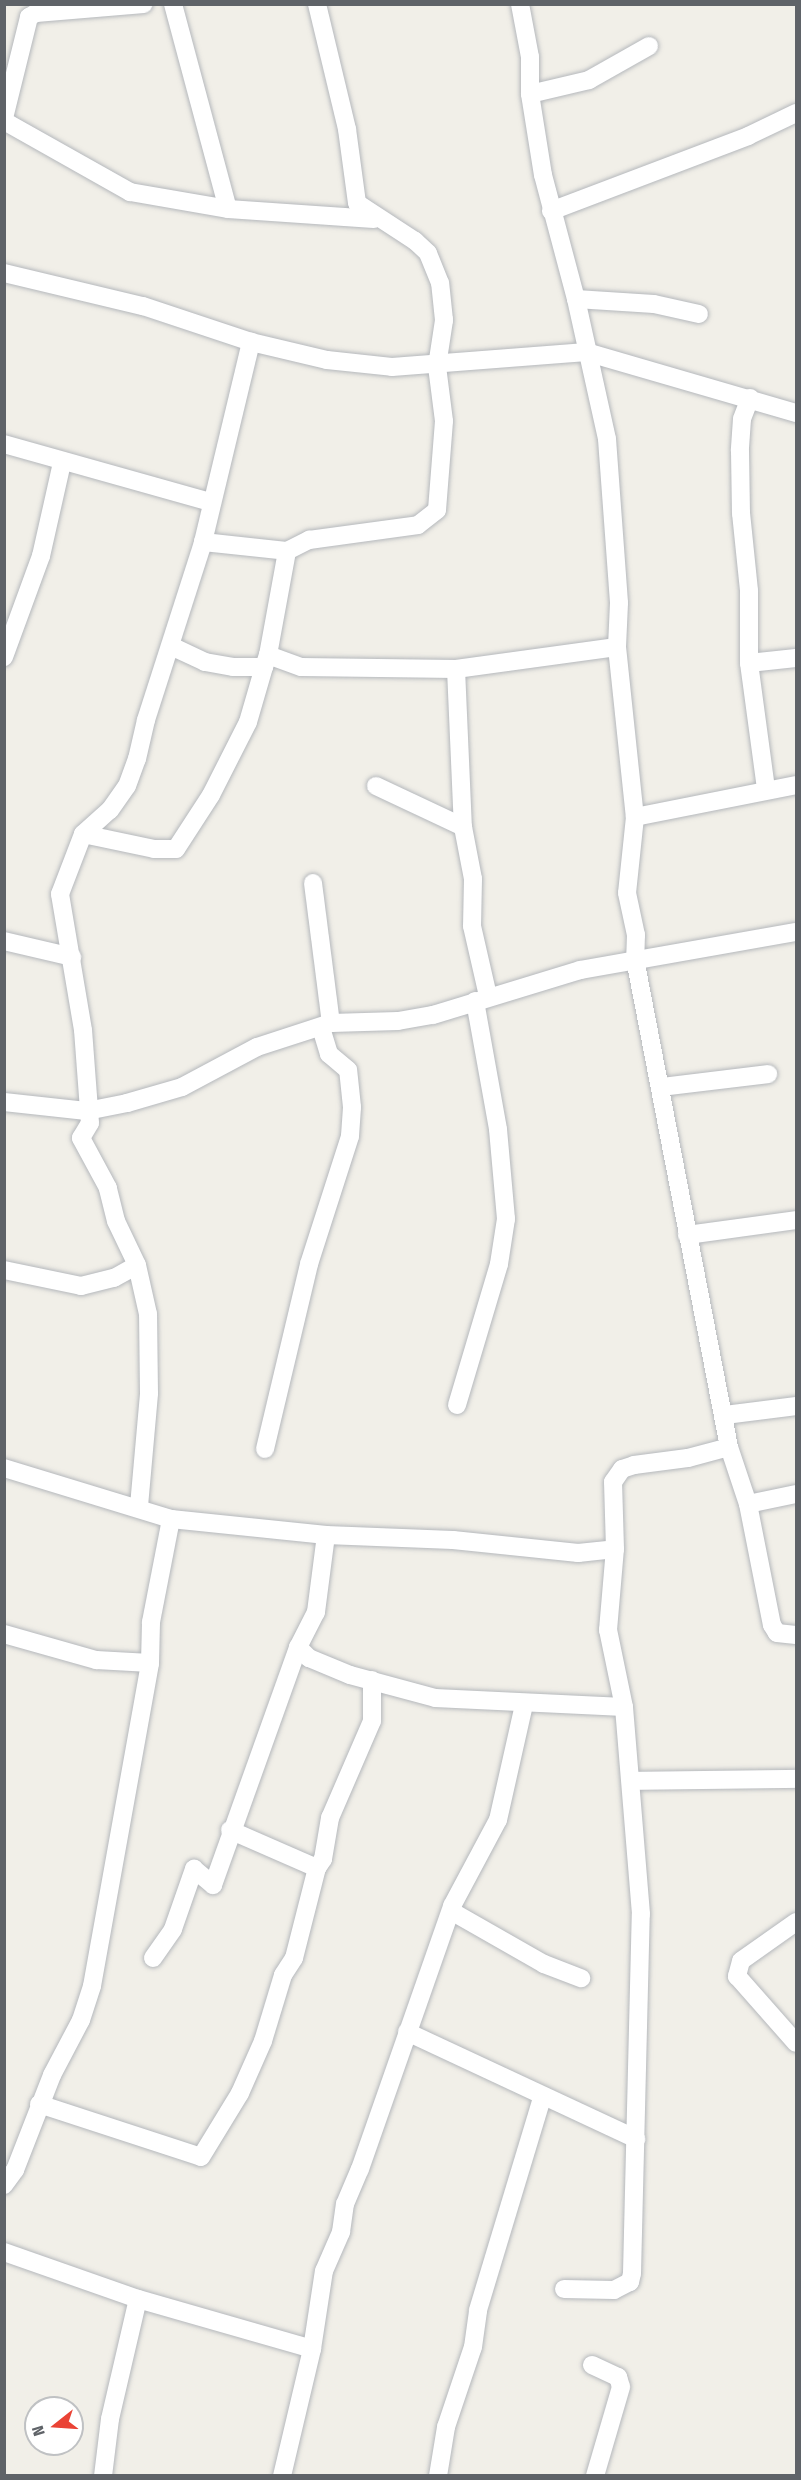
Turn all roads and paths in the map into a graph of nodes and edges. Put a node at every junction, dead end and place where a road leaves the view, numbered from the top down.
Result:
1 (144, 4) edge
2 (173, 4) edge
3 (316, 4) edge
4 (520, 4) edge
5 (649, 46) dead end
6 (530, 94) junction
7 (796, 113) edge
8 (4, 120) edge
9 (228, 209) junction
10 (551, 211) junction
11 (385, 219) junction
12 (4, 273) edge
13 (576, 299) junction
14 (699, 314) dead end
15 (251, 342) junction
16 (586, 352) junction
17 (437, 366) junction
18 (750, 398) junction
19 (796, 413) edge
20 (4, 444) edge
21 (62, 463) junction
22 (211, 502) junction
23 (203, 542) junction
24 (286, 551) junction
25 (12, 611) edge
26 (171, 646) junction
27 (617, 647) junction
28 (4, 657) edge
29 (796, 658) edge
30 (266, 661) junction
31 (749, 663) junction
32 (456, 669) junction
33 (796, 785) edge
34 (376, 786) dead end
35 (765, 789) junction
36 (635, 817) junction
37 (463, 826) junction
38 (83, 834) junction
39 (313, 883) dead end
40 (796, 932) edge
41 (4, 941) edge
42 (72, 957) junction
43 (635, 959) junction
44 (482, 999) junction
45 (326, 1025) junction
46 (768, 1074) dead end
47 (661, 1087) junction
48 (4, 1102) edge
49 (87, 1111) junction
50 (796, 1220) edge
51 (687, 1235) junction
52 (137, 1265) junction
53 (4, 1270) edge
54 (457, 1405) dead end
55 (796, 1406) edge
56 (725, 1415) junction
57 (729, 1447) junction
58 (265, 1449) dead end
59 (4, 1468) edge
60 (796, 1494) edge
61 (748, 1504) junction
62 (139, 1506) junction
63 (171, 1519) junction
64 (326, 1535) junction
65 (615, 1549) junction
66 (4, 1634) edge
67 (796, 1635) edge
68 (298, 1647) junction
69 (150, 1663) junction
70 (372, 1680) junction
71 (524, 1705) junction
72 (624, 1707) junction
73 (796, 1779) edge
74 (631, 1780) junction
75 (231, 1830) junction
76 (317, 1868) junction
77 (451, 1911) junction
78 (796, 1922) edge
79 (153, 1958) dead end
80 (581, 1978) dead end
81 (407, 2032) junction
82 (796, 2043) edge
83 (542, 2098) junction
84 (39, 2104) junction
85 (636, 2139) junction
86 (4, 2185) edge
87 (4, 2252) edge
88 (564, 2289) dead end
89 (138, 2299) junction
90 (312, 2349) junction
91 (592, 2365) dead end
92 (104, 2475) edge
93 (282, 2475) edge
94 (438, 2475) edge
95 (595, 2475) edge

1 - 8 street
2 - 9 street
3 - 11 street
4 - 6 street
5 - 6 street
6 - 10 street
7 - 10 street
8 - 9 street
9 - 11 street
10 - 13 street
11 - 17 street
12 - 15 street
13 - 14 street
13 - 16 street
15 - 17 street
15 - 22 street
16 - 17 street
16 - 18 street
16 - 27 street
17 - 24 street
18 - 19 street
18 - 31 street
20 - 21 street
21 - 22 street
21 - 25 street
22 - 23 street
23 - 24 street
23 - 26 street
24 - 30 street
25 - 28 street
26 - 30 street
26 - 38 street
27 - 32 street
27 - 36 street
29 - 31 street
30 - 32 street
30 - 38 street
31 - 35 street
32 - 37 street
33 - 35 street
34 - 37 street
35 - 36 street
36 - 43 street
37 - 44 street
38 - 42 street
39 - 45 street
40 - 43 street
41 - 42 street
42 - 49 street
43 - 44 street
43 - 47 street
44 - 45 street
44 - 54 street
45 - 49 street
45 - 58 street
46 - 47 street
47 - 51 street
48 - 49 street
49 - 52 street
50 - 51 street
51 - 56 street
52 - 53 street
52 - 62 street
55 - 56 street
56 - 57 street
57 - 61 street
57 - 65 street
59 - 62 street
60 - 61 street
61 - 67 street
62 - 63 street
63 - 64 street
63 - 69 street
64 - 65 street
64 - 68 street
65 - 72 street
66 - 69 street
68 - 70 street
68 - 75 street
69 - 84 street
70 - 71 street
70 - 76 street
71 - 72 street
71 - 77 street
72 - 74 street
73 - 74 street
74 - 85 street
75 - 76 street
75 - 79 street
76 - 84 street
77 - 80 street
77 - 81 street
78 - 82 street
81 - 83 street
81 - 90 street
83 - 85 street
83 - 94 street
84 - 86 street
85 - 88 street
87 - 89 street
89 - 90 street
89 - 92 street
90 - 93 street
91 - 95 street

